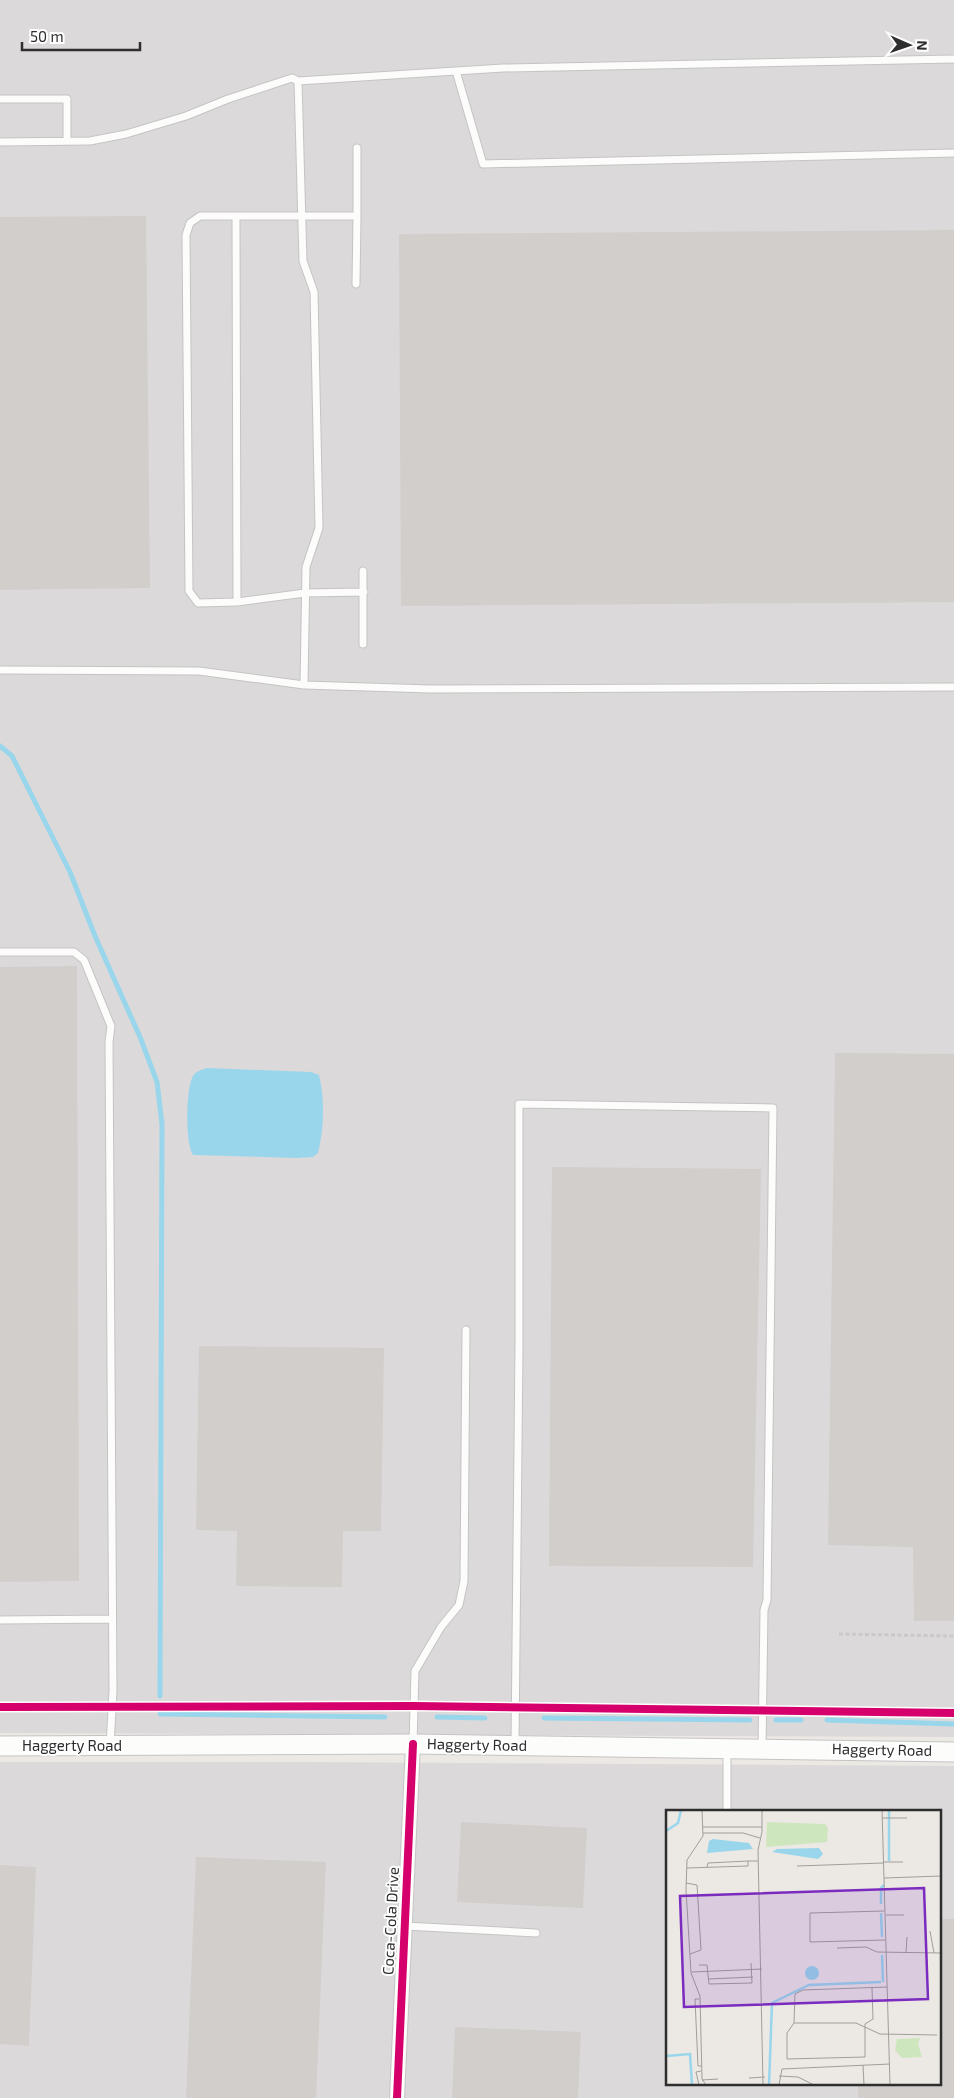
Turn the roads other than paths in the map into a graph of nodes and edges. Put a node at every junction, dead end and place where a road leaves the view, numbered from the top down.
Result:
1 (954, 60) edge
2 (456, 71) junction
3 (298, 81) junction
4 (0, 99) edge
5 (67, 141) junction
6 (0, 142) edge
7 (357, 148) dead end
8 (954, 153) edge
9 (236, 216) junction
10 (357, 216) junction
11 (300, 217) junction
12 (356, 284) dead end
13 (363, 572) dead end
14 (364, 592) junction
15 (306, 593) junction
16 (237, 602) junction
17 (364, 644) dead end
18 (0, 670) edge
19 (304, 685) junction
20 (954, 686) edge
21 (0, 952) edge
22 (466, 1330) dead end
23 (112, 1619) junction
24 (0, 1620) edge
25 (413, 1744) junction
26 (515, 1745) junction
27 (0, 1746) edge
28 (110, 1746) junction
29 (727, 1748) junction
30 (762, 1748) junction
31 (954, 1752) edge
32 (727, 1810) edge
33 (405, 1926) junction
34 (536, 1933) dead end
35 (397, 2098) edge

1 - 2 lane
2 - 3 lane
2 - 8 lane
3 - 5 lane
3 - 11 lane
4 - 5 lane
5 - 6 lane
7 - 10 lane
9 - 11 lane
9 - 16 lane
9 - 16 lane
10 - 11 lane
10 - 12 lane
11 - 15 lane
13 - 14 lane
14 - 15 lane
14 - 17 lane
15 - 16 lane
15 - 19 lane
18 - 19 lane
19 - 20 lane
21 - 23 lane
22 - 25 lane
23 - 24 lane
23 - 28 lane
25 - 26 main road, Haggerty Road
25 - 28 main road, Haggerty Road
25 - 33 street, Coca-Cola Drive
26 - 29 main road, Haggerty Road
26 - 30 lane
27 - 28 main road, Haggerty Road
29 - 30 main road, Haggerty Road
29 - 32 lane
30 - 31 main road, Haggerty Road
33 - 34 lane
33 - 35 street, Coca-Cola Drive

